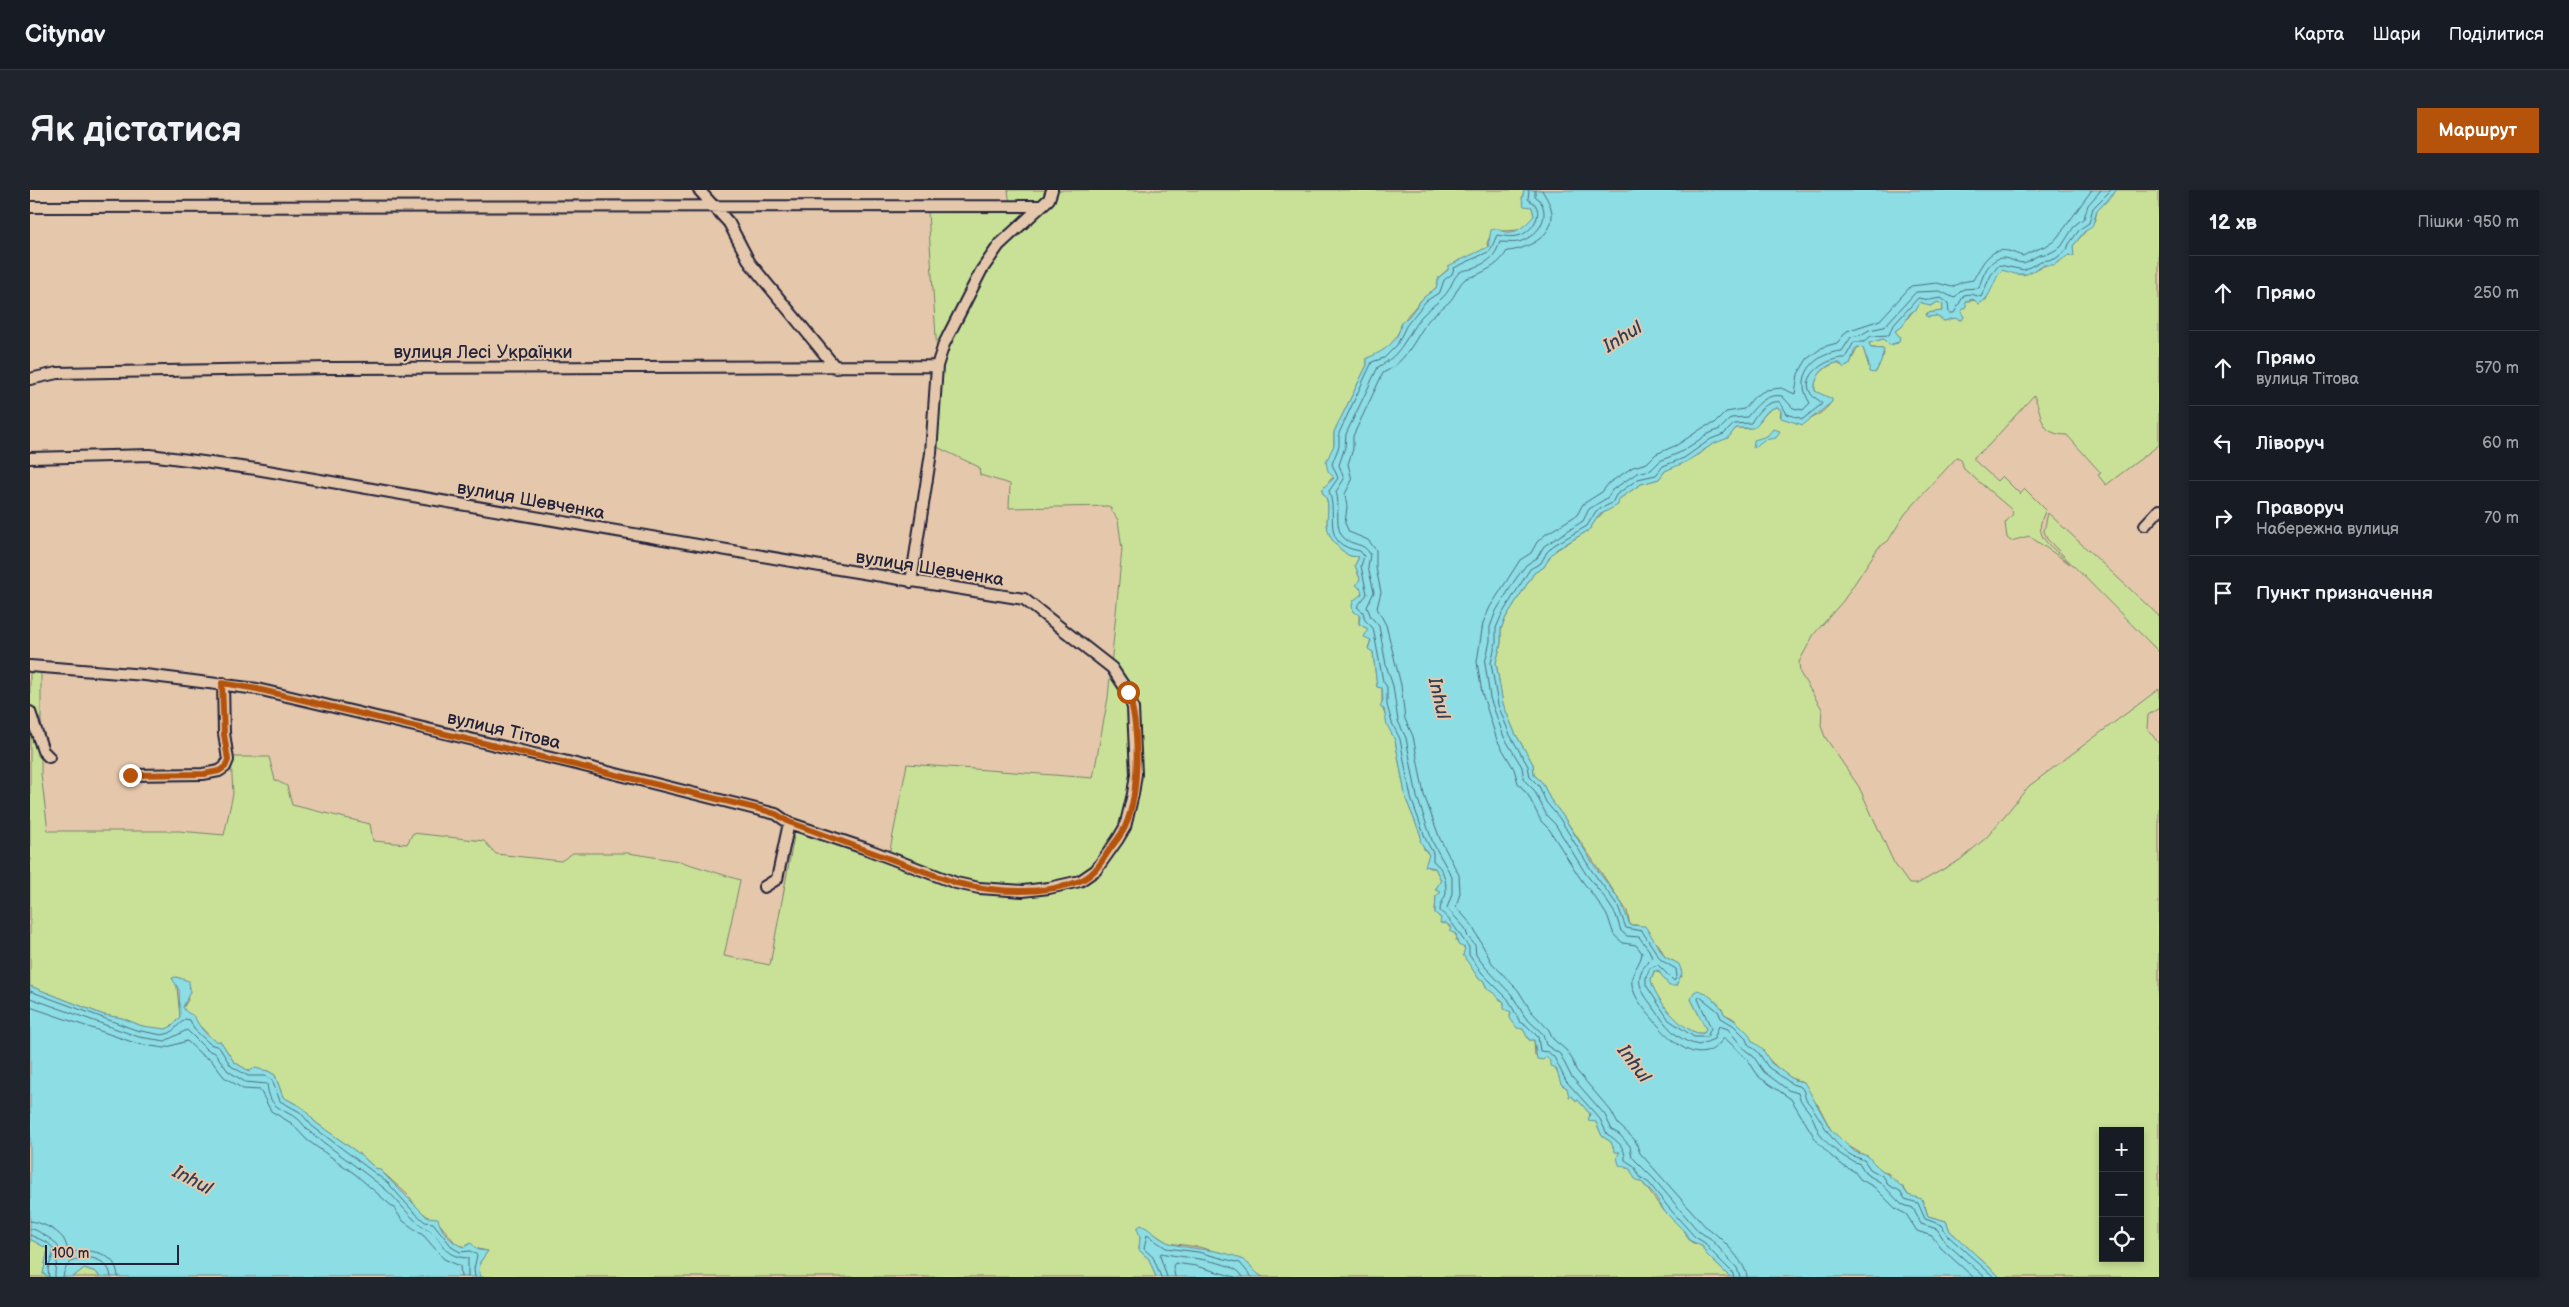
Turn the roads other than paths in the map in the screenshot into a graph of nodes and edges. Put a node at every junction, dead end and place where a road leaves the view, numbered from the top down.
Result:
1 (699, 190) edge
2 (1052, 190) edge
3 (714, 205) junction
4 (1041, 206) junction
5 (30, 208) edge
6 (937, 366) junction
7 (836, 368) junction
8 (30, 379) edge
9 (30, 458) edge
10 (2159, 510) edge
11 (2145, 525) dead end
12 (911, 582) junction
13 (1024, 599) joint
14 (30, 666) edge
15 (222, 683) junction
16 (30, 712) edge
17 (49, 757) dead end
18 (130, 775) dead end
19 (789, 822) junction
20 (764, 887) dead end

1 - 3 street
2 - 4 street
3 - 4 street
3 - 5 street
3 - 7 street
4 - 6 street
6 - 7 street, вулиця Лесі Українки
6 - 12 street
7 - 8 street, вулиця Лесі Українки
9 - 12 street, вулиця Шевченка
10 - 11 street
12 - 13 street, вулиця Шевченка
13 - 19 street, вулиця Тітова
14 - 15 street, вулиця Тітова
15 - 18 street
15 - 19 street, вулиця Тітова
16 - 17 street
19 - 20 street

